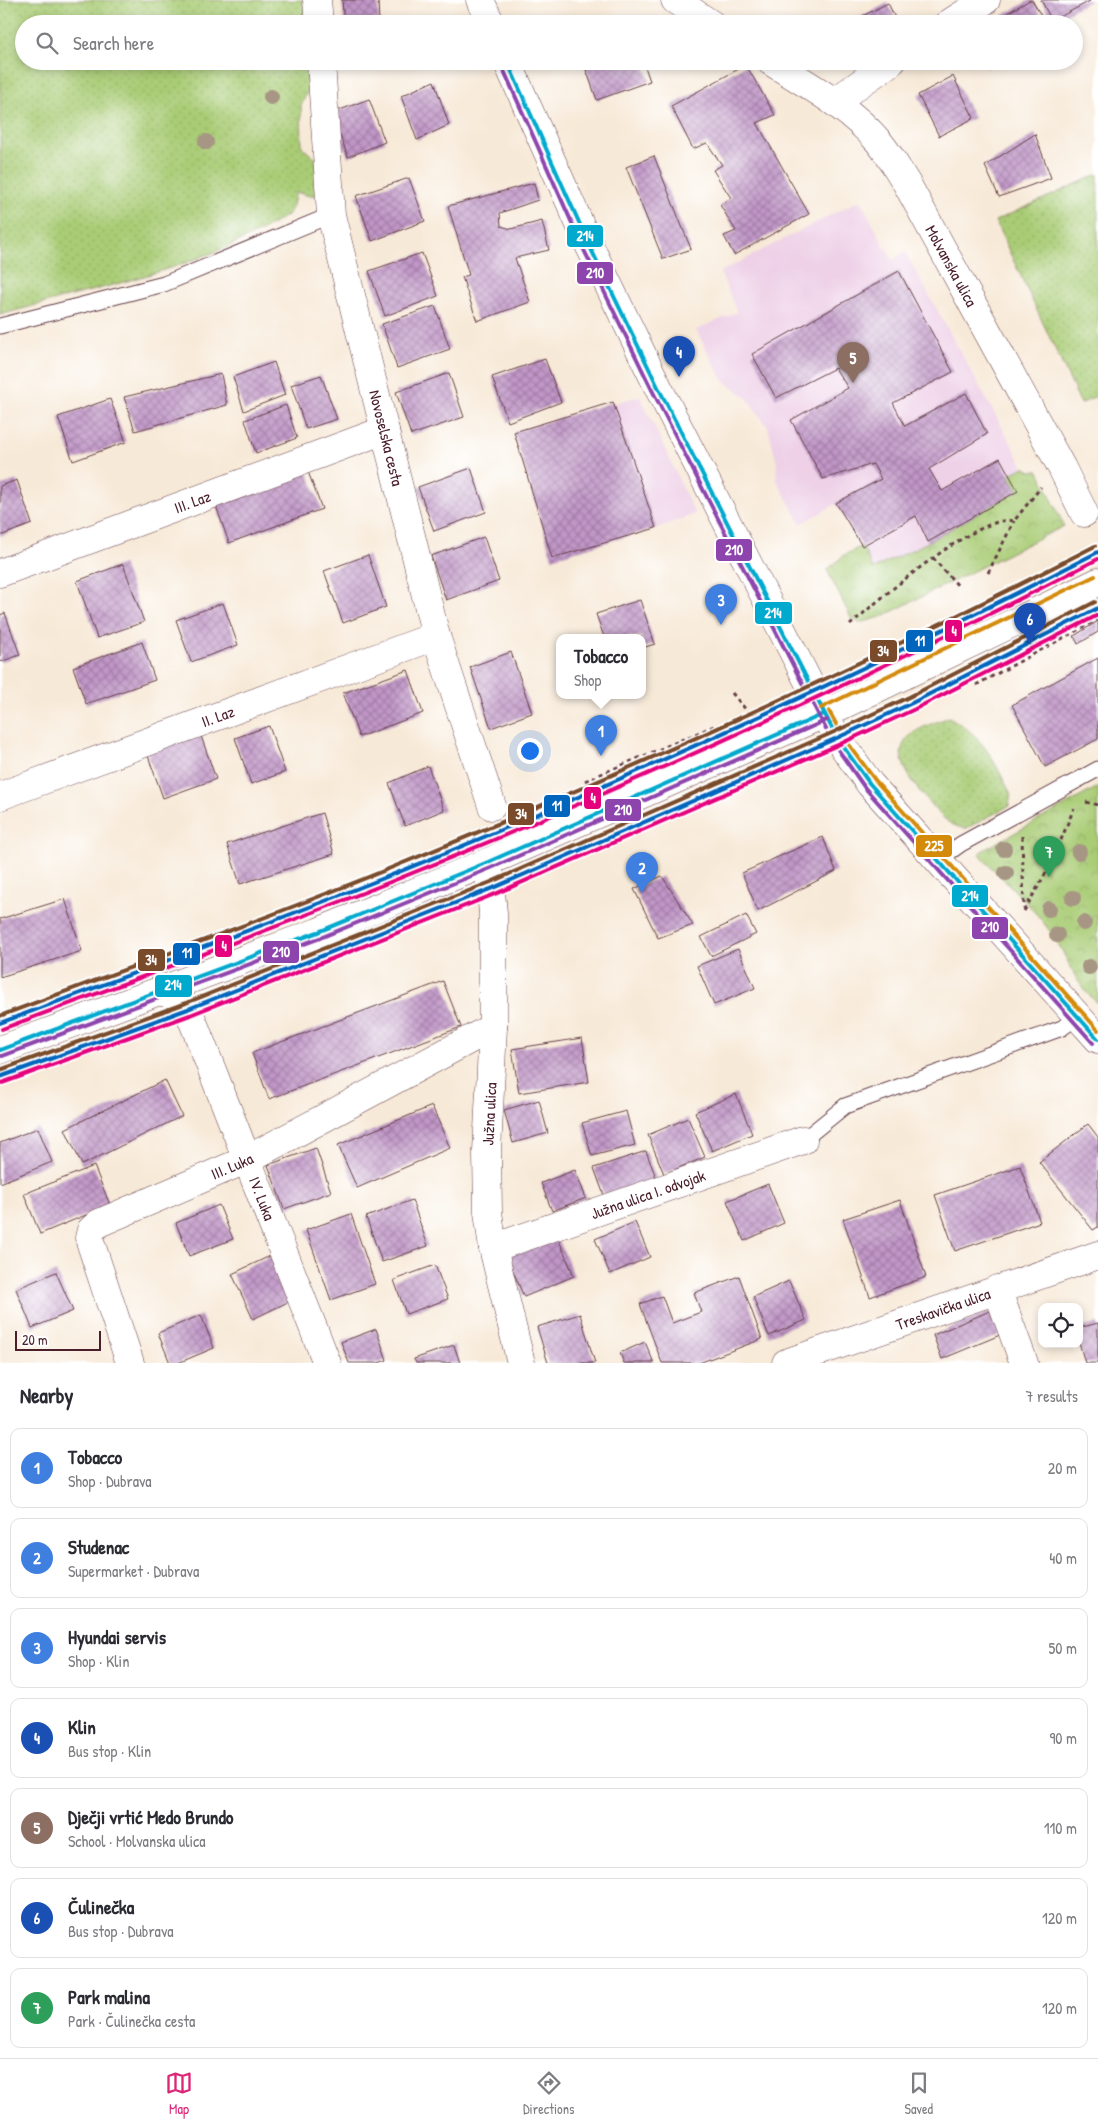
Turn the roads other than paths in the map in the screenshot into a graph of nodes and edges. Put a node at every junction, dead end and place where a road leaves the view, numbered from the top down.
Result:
1 (317, 0) edge
2 (480, 0) edge
3 (675, 0) edge
4 (986, 0) edge
5 (318, 15) edge
6 (487, 15) edge
7 (698, 15) edge
8 (962, 15) edge
9 (322, 70) edge
10 (511, 70) edge
11 (784, 70) edge
12 (879, 70) edge
13 (834, 102) junction
14 (331, 215) junction
15 (0, 326) edge
16 (385, 430) junction
17 (1084, 513) dead end
18 (0, 573) edge
19 (1098, 582) edge
20 (436, 636) junction
21 (824, 714) junction
22 (1098, 770) edge
23 (0, 796) edge
24 (492, 806) dead end
25 (937, 861) junction
26 (488, 862) junction
27 (160, 991) junction
28 (1078, 1017) junction
29 (493, 1026) junction
30 (1098, 1040) edge
31 (0, 1050) edge
32 (803, 1140) joint
33 (248, 1159) junction
34 (493, 1248) junction
35 (1098, 1255) edge
36 (997, 1289) junction
37 (130, 1363) edge
38 (327, 1363) edge
39 (521, 1363) edge
40 (788, 1363) edge
41 (1024, 1363) edge

1 - 5 street
2 - 6 street
3 - 7 street
4 - 8 street
9 - 14 street, Novoselska cesta
10 - 21 street
11 - 13 street, Molvanska ulica
12 - 13 street
13 - 17 street, Molvanska ulica
14 - 15 lane
14 - 16 street, Novoselska cesta
16 - 18 street, III. Laz
16 - 20 street, Novoselska cesta
19 - 21 street
20 - 23 street, II. Laz
20 - 24 street, Novoselska cesta
21 - 25 street
21 - 26 street
22 - 25 lane
25 - 28 street
26 - 27 street
26 - 29 street, Južna ulica
27 - 31 street
27 - 33 street, IV. Luka
28 - 30 street
28 - 32 lane
29 - 33 street, III. Luka
29 - 34 street, Južna ulica
32 - 34 street, Južna ulica I. odvojak
33 - 37 street, III. Luka
33 - 38 street, IV. Luka
34 - 39 street, Južna ulica
35 - 36 street, Treskavička ulica
36 - 40 street, Treskavička ulica
36 - 41 street

